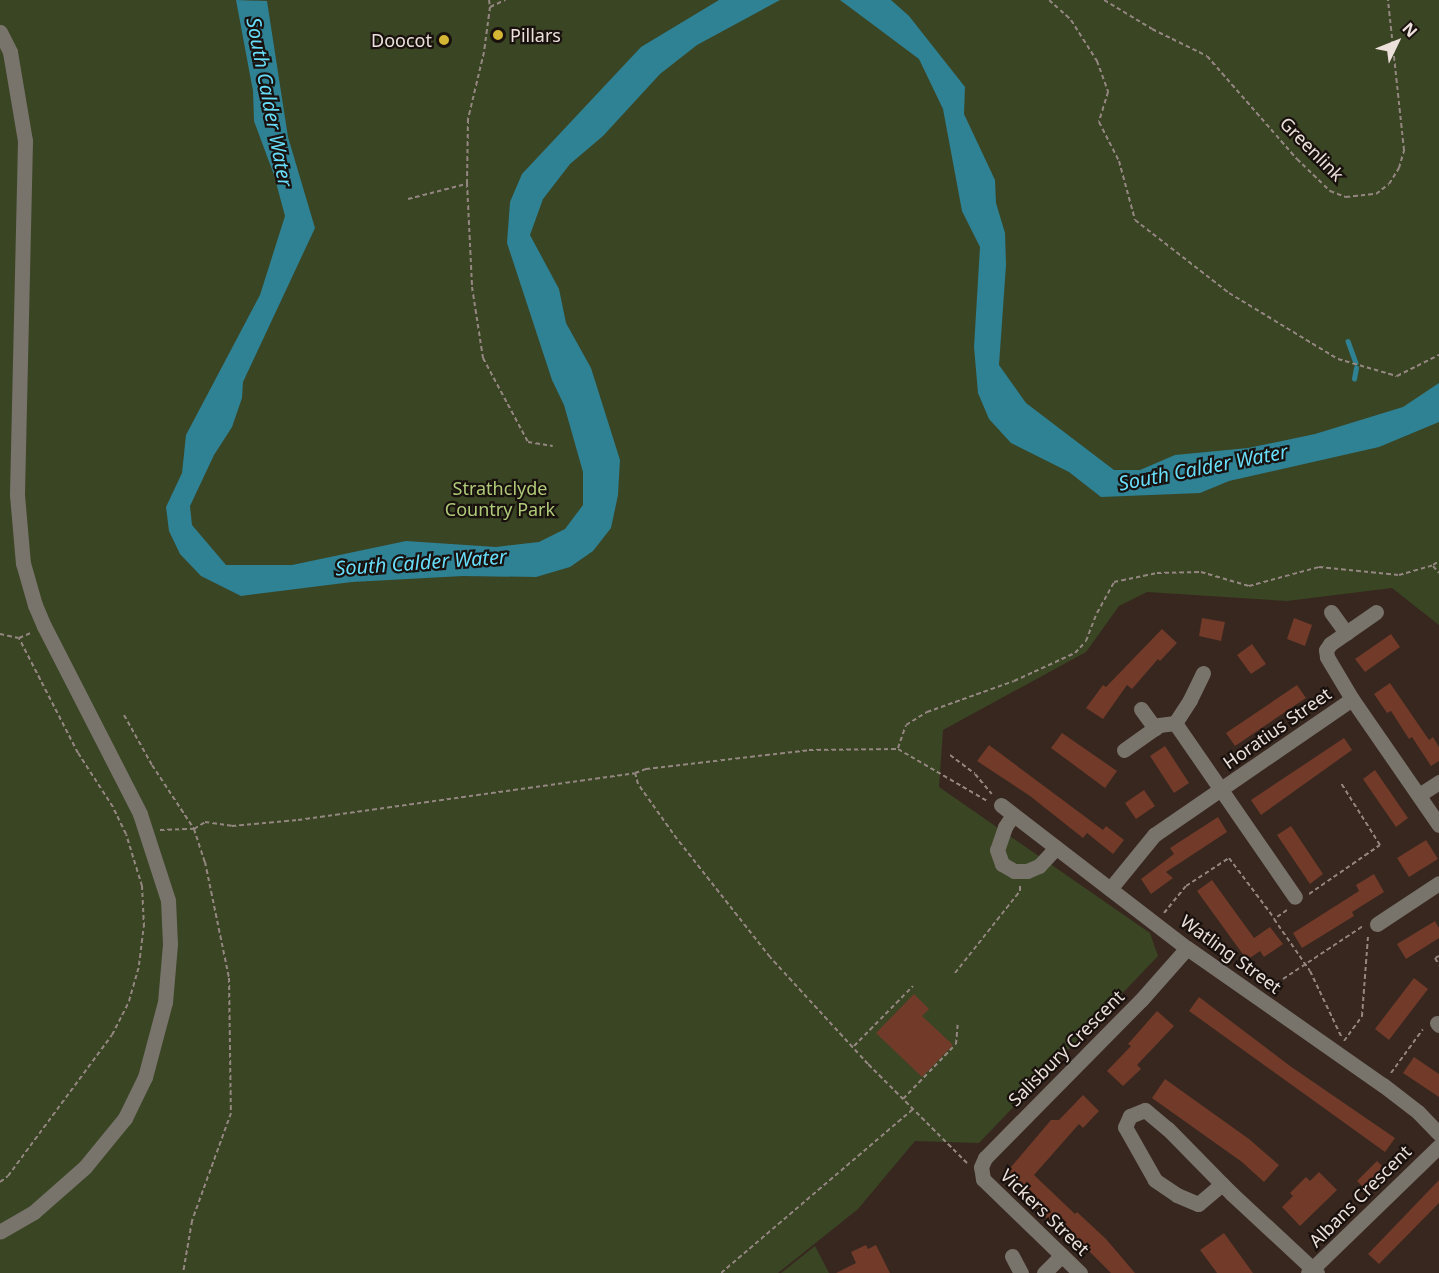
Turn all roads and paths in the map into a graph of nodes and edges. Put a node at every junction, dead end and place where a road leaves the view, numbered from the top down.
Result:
1 (489, 0) edge
2 (505, 0) edge
3 (1049, 0) edge
4 (1104, 0) edge
5 (1388, 0) edge
6 (490, 7) junction
7 (0, 32) edge
8 (467, 183) junction
9 (408, 199) dead end
10 (1439, 355) edge
11 (553, 446) dead end
12 (1439, 561) edge
13 (1433, 565) junction
14 (1439, 573) edge
15 (1332, 612) dead end
16 (1376, 612) dead end
17 (44, 626) junction
18 (1346, 633) junction
19 (0, 634) edge
20 (19, 638) junction
21 (1203, 673) dead end
22 (1352, 699) junction
23 (1141, 709) dead end
24 (124, 715) dead end
25 (1175, 723) junction
26 (1155, 728) junction
27 (898, 748) junction
28 (1124, 750) dead end
29 (950, 755) dead end
30 (635, 773) junction
31 (1439, 782) edge
32 (1341, 783) dead end
33 (1223, 789) junction
34 (1419, 795) junction
35 (1001, 806) joint
36 (1013, 815) junction
37 (1439, 825) edge
38 (194, 829) junction
39 (146, 835) junction
40 (1056, 848) junction
41 (1020, 871) junction
42 (1439, 883) edge
43 (1110, 889) junction
44 (1298, 900) junction
45 (1164, 913) dead end
46 (1275, 919) junction
47 (1373, 923) junction
48 (1187, 948) junction
49 (1439, 956) edge
50 (1306, 964) junction
51 (1439, 965) edge
52 (955, 973) dead end
53 (913, 986) dead end
54 (1264, 1002) junction
55 (958, 1022) dead end
56 (1434, 1024) edge
57 (853, 1047) junction
58 (1383, 1085) junction
59 (903, 1099) junction
60 (913, 1109) junction
61 (1439, 1134) edge
62 (1439, 1146) edge
63 (983, 1179) junction
64 (0, 1182) edge
65 (1222, 1184) junction
66 (0, 1232) edge
67 (1062, 1255) junction
68 (1012, 1256) dead end
69 (1313, 1272) edge
70 (183, 1273) edge
71 (721, 1273) edge
72 (1021, 1273) edge
73 (1044, 1273) edge
74 (1080, 1273) edge

1 - 6 path
2 - 6 path
3 - 10 path
4 - 5 path, Greenlink
6 - 8 path
7 - 17 street
8 - 9 path
8 - 11 path
12 - 13 path
13 - 14 path
13 - 27 path
15 - 18 street
16 - 18 street, Horatius Street
17 - 20 path
17 - 39 street
18 - 22 street, Horatius Street
19 - 20 path
20 - 64 path
21 - 25 street
22 - 33 street, Horatius Street
22 - 34 street, Horatius Street
23 - 26 street
24 - 38 path
25 - 26 street
25 - 33 street
26 - 28 street
27 - 30 path
27 - 36 path
29 - 35 path
30 - 38 path
30 - 57 path
31 - 34 street
32 - 44 path
33 - 43 street, Horatius Street
33 - 44 street, Horatius Street
34 - 37 street, Horatius Street
35 - 36 street, Watling Street
36 - 40 street, Watling Street
36 - 41 street
38 - 39 path
38 - 70 path
39 - 66 street
40 - 41 street
40 - 43 street, Watling Street
41 - 52 path
42 - 47 street
43 - 48 street, Watling Street
44 - 46 path
45 - 46 path
46 - 50 path
47 - 50 path
47 - 50 path
48 - 54 street, Watling Street
48 - 63 street, Salisbury Crescent
49 - 51 path
50 - 54 path
53 - 57 path
54 - 58 street, Watling Street
55 - 59 path
56 - 58 path
57 - 59 path
58 - 61 street, Watling Street
59 - 60 path
60 - 63 path
60 - 71 path
62 - 69 street, Albans Crescent
63 - 67 street, Vickers Street
65 - 65 street
65 - 69 street
67 - 73 street
67 - 74 street, Vickers Street
68 - 72 street

